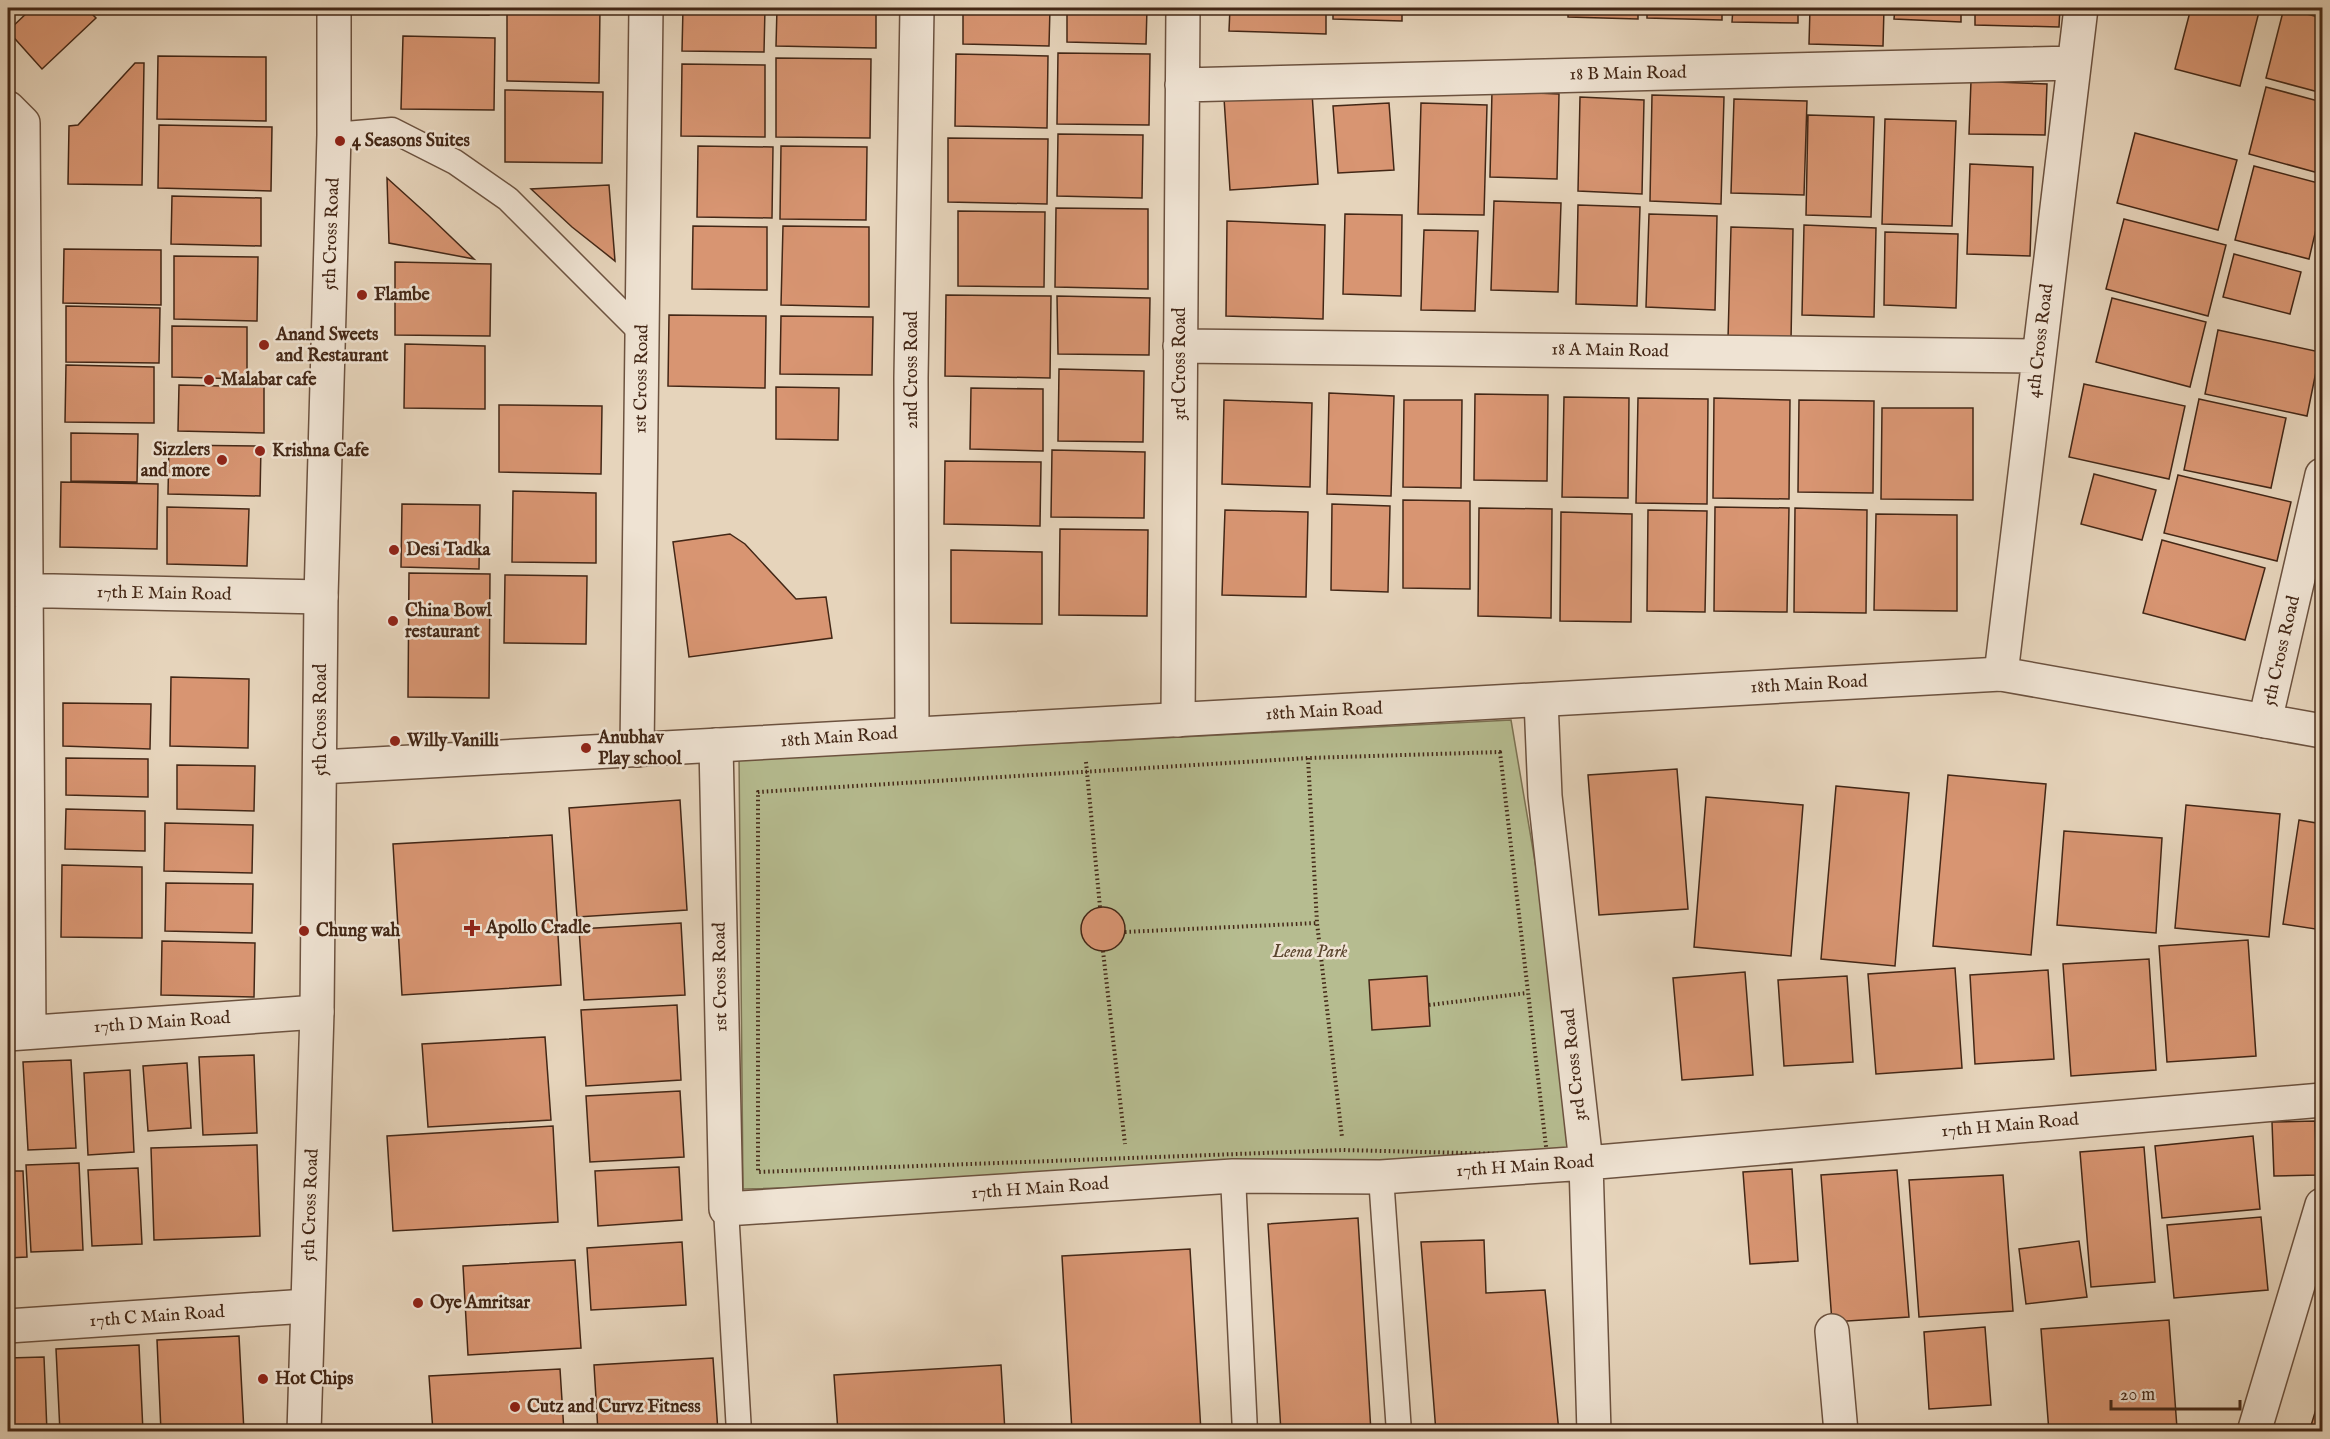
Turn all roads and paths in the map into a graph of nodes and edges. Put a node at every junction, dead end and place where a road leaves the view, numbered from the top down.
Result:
1 (334, 8) edge
2 (646, 8) edge
3 (917, 8) edge
4 (1183, 8) edge
5 (2081, 8) edge
6 (2074, 63) junction
7 (1182, 85) junction
8 (8, 108) edge
9 (334, 135) junction
10 (642, 333) junction
11 (1180, 346) junction
12 (2039, 356) junction
13 (2322, 475) edge
14 (17, 590) edge
15 (321, 597) junction
16 (2001, 674) junction
17 (1541, 700) junction
18 (1178, 720) junction
19 (2265, 721) junction
20 (2322, 731) edge
21 (912, 733) junction
22 (716, 746) junction
23 (637, 750) junction
24 (1308, 758) junction
25 (321, 767) junction
26 (1086, 772) junction
27 (1100, 907) dead end
28 (1317, 923) junction
29 (1125, 932) dead end
30 (1103, 951) dead end
31 (1528, 993) junction
32 (1429, 1005) dead end
33 (317, 1012) junction
34 (18, 1033) edge
35 (2322, 1100) edge
36 (1343, 1150) junction
37 (1127, 1160) junction
38 (1586, 1163) junction
39 (1233, 1176) junction
40 (1381, 1177) junction
41 (2322, 1205) edge
42 (726, 1209) junction
43 (307, 1306) junction
44 (8, 1326) edge
45 (1832, 1331) dead end
46 (304, 1431) edge
47 (740, 1431) edge
48 (1245, 1431) edge
49 (1399, 1431) edge
50 (1594, 1431) edge
51 (1841, 1431) edge
52 (2254, 1431) edge

1 - 9 street, 5th Cross Road
2 - 10 street, 1st Cross Road
3 - 21 street, 2nd Cross Road
4 - 7 street, 3rd Cross Road
5 - 6 street, 4th Cross Road
6 - 7 street, 18 B Main Road
6 - 12 street, 4th Cross Road
7 - 11 street, 3rd Cross Road
8 - 14 street
9 - 10 lane
9 - 15 street, 5th Cross Road
10 - 23 street, 1st Cross Road
11 - 12 street, 18 A Main Road
11 - 18 street, 3rd Cross Road
12 - 16 street, 4th Cross Road
13 - 19 street, 5th Cross Road
14 - 15 street, 17th E Main Road
14 - 34 street
15 - 25 street, 5th Cross Road
16 - 17 street, 18th Main Road
16 - 19 street, 18th Main Road
17 - 18 street, 18th Main Road
17 - 38 street, 3rd Cross Road
18 - 21 street, 18th Main Road
19 - 20 street, 18th Main Road
21 - 22 street, 18th Main Road
22 - 23 street, 18th Main Road
22 - 42 street, 1st Cross Road
23 - 25 street, 18th Main Road
24 - 26 path
24 - 28 path
24 - 31 path
25 - 33 street, 5th Cross Road
26 - 27 path
26 - 37 path
28 - 29 path
28 - 36 path
30 - 37 path
31 - 32 path
31 - 36 path
33 - 34 street, 17th D Main Road
33 - 43 street, 5th Cross Road
35 - 38 street, 17th H Main Road
36 - 37 path
38 - 40 street, 17th H Main Road
38 - 50 street, 3rd Cross Road
39 - 40 street, 17th H Main Road
39 - 42 street, 17th H Main Road
39 - 48 lane
40 - 49 lane
41 - 52 street
42 - 47 lane
43 - 44 street, 17th C Main Road
43 - 46 street, 5th Cross Road
45 - 51 street

